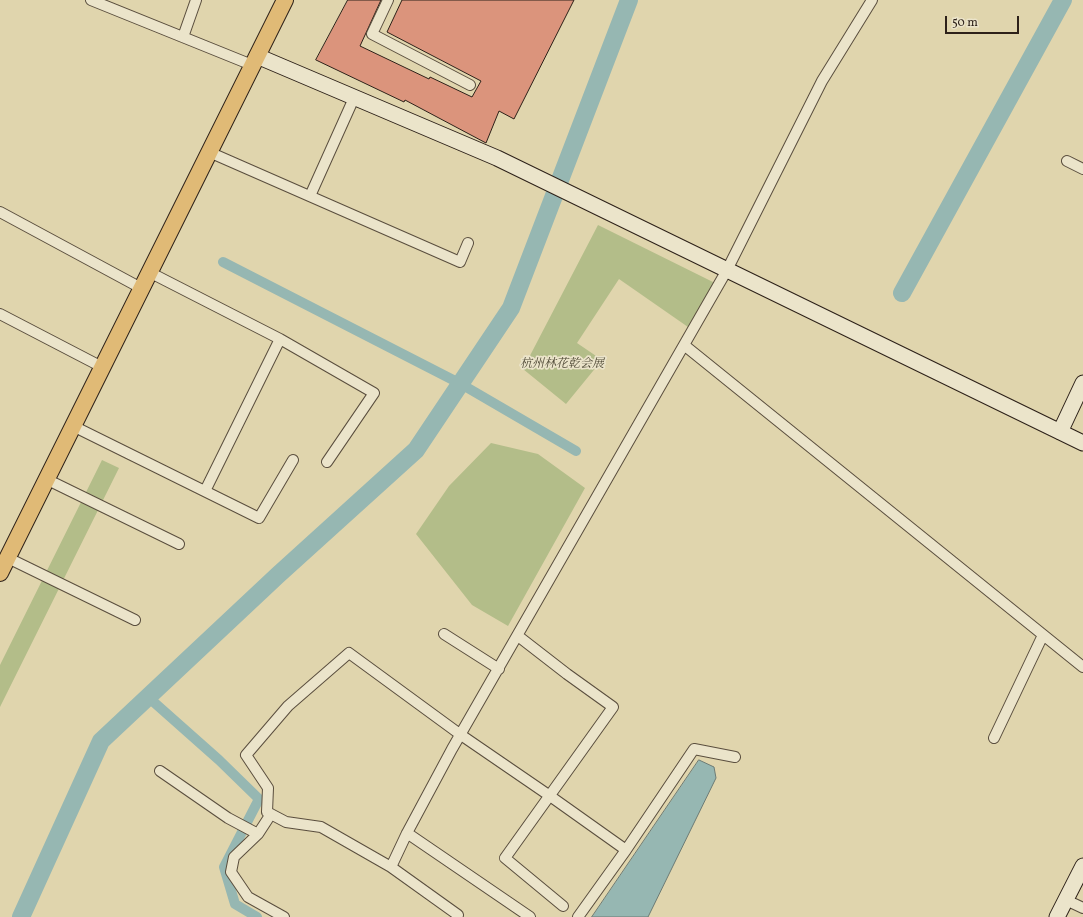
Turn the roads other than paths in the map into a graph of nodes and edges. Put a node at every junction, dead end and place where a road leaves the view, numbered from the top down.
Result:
1 (91, 0) edge
2 (196, 0) edge
3 (285, 0) edge
4 (388, 0) edge
5 (872, 0) edge
6 (182, 37) junction
7 (254, 61) junction
8 (470, 84) dead end
9 (354, 98) junction
10 (209, 152) junction
11 (1067, 161) dead end
12 (1083, 170) edge
13 (310, 196) junction
14 (0, 212) edge
15 (468, 243) dead end
16 (727, 270) junction
17 (149, 272) junction
18 (141, 288) junction
19 (0, 314) edge
20 (280, 339) junction
21 (684, 345) junction
22 (102, 367) junction
23 (1083, 383) edge
24 (73, 426) junction
25 (1060, 432) junction
26 (1083, 443) edge
27 (293, 460) dead end
28 (327, 462) dead end
29 (46, 480) junction
30 (205, 491) junction
31 (179, 544) dead end
32 (8, 558) junction
33 (0, 573) edge
34 (135, 620) dead end
35 (444, 634) dead end
36 (1043, 635) junction
37 (518, 636) junction
38 (1083, 667) edge
39 (499, 669) junction
40 (461, 735) junction
41 (994, 738) dead end
42 (735, 757) dead end
43 (160, 771) dead end
44 (550, 796) junction
45 (271, 814) junction
46 (258, 834) junction
47 (407, 834) junction
48 (626, 850) junction
49 (1083, 866) edge
50 (391, 867) junction
51 (1066, 900) junction
52 (563, 906) dead end
53 (1083, 908) edge
54 (458, 915) dead end
55 (284, 917) edge
56 (530, 917) edge
57 (578, 917) edge
58 (1057, 917) edge

1 - 6 street
2 - 6 street
3 - 7 main road
4 - 8 street
5 - 16 street
6 - 7 street
7 - 9 street
7 - 10 main road
9 - 13 street
9 - 16 street
10 - 13 street
10 - 17 main road
11 - 12 street
13 - 15 street
14 - 18 street
16 - 21 street
16 - 25 street
17 - 18 main road
17 - 20 street
18 - 22 main road
19 - 22 street
20 - 28 street
20 - 30 street
21 - 36 street
21 - 37 street
22 - 24 main road
23 - 25 street
24 - 29 main road
24 - 30 street
25 - 26 street
27 - 30 street
29 - 31 street
29 - 32 main road
32 - 33 main road
32 - 34 street
35 - 39 street
36 - 38 street
36 - 41 street
37 - 39 street
37 - 44 street
39 - 40 street
40 - 44 street
40 - 45 street
40 - 47 street
42 - 48 street
43 - 46 street
44 - 48 street
44 - 52 street
45 - 46 street
45 - 50 street
46 - 55 street
47 - 50 street
47 - 56 street
48 - 57 street
49 - 51 street
50 - 54 street
51 - 53 street
51 - 58 street

